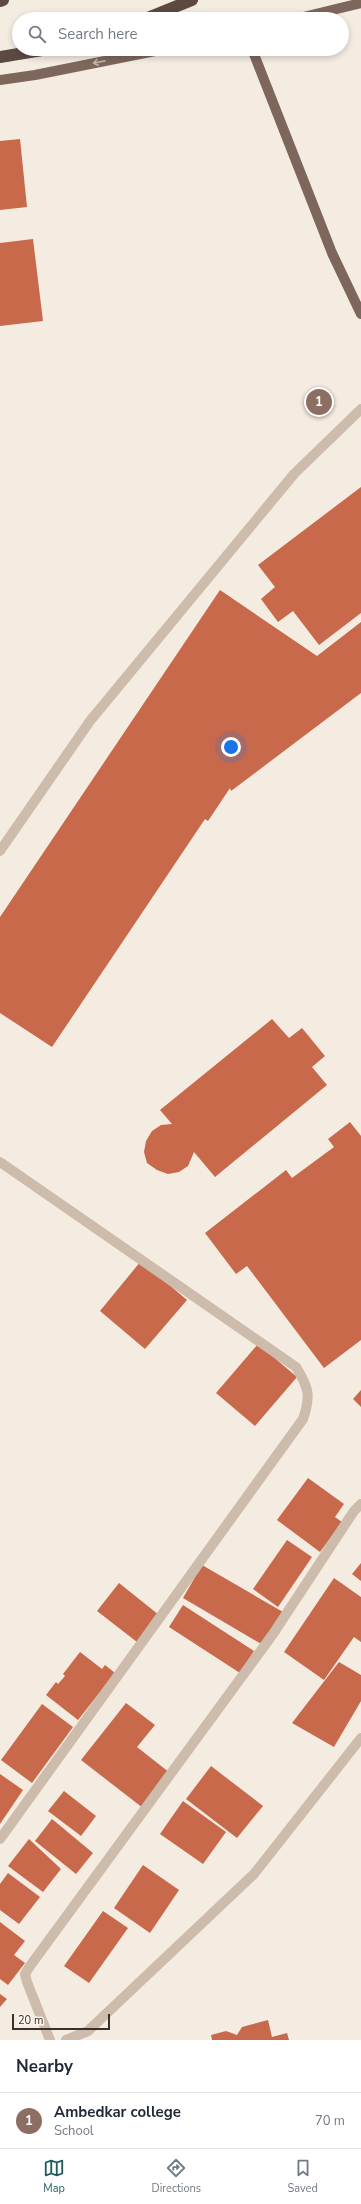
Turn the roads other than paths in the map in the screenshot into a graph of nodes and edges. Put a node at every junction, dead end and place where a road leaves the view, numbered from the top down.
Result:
1 (4, 0) edge
2 (192, 0) edge
3 (0, 1) edge
4 (361, 3) edge
5 (162, 12) edge
6 (324, 12) edge
7 (12, 55) edge
8 (128, 56) edge
9 (255, 56) edge
10 (0, 57) edge
11 (0, 80) edge
12 (361, 314) edge
13 (361, 409) edge
14 (0, 850) edge
15 (0, 1162) edge
16 (361, 1504) edge
17 (361, 1738) edge
18 (0, 1839) edge
19 (50, 2040) edge
20 (66, 2040) edge

1 - 3 highway
2 - 5 highway
4 - 6 main road
7 - 10 highway
8 -> 11 main road
9 - 12 main road
13 - 14 street
15 - 18 street
16 - 19 street
17 - 20 street

